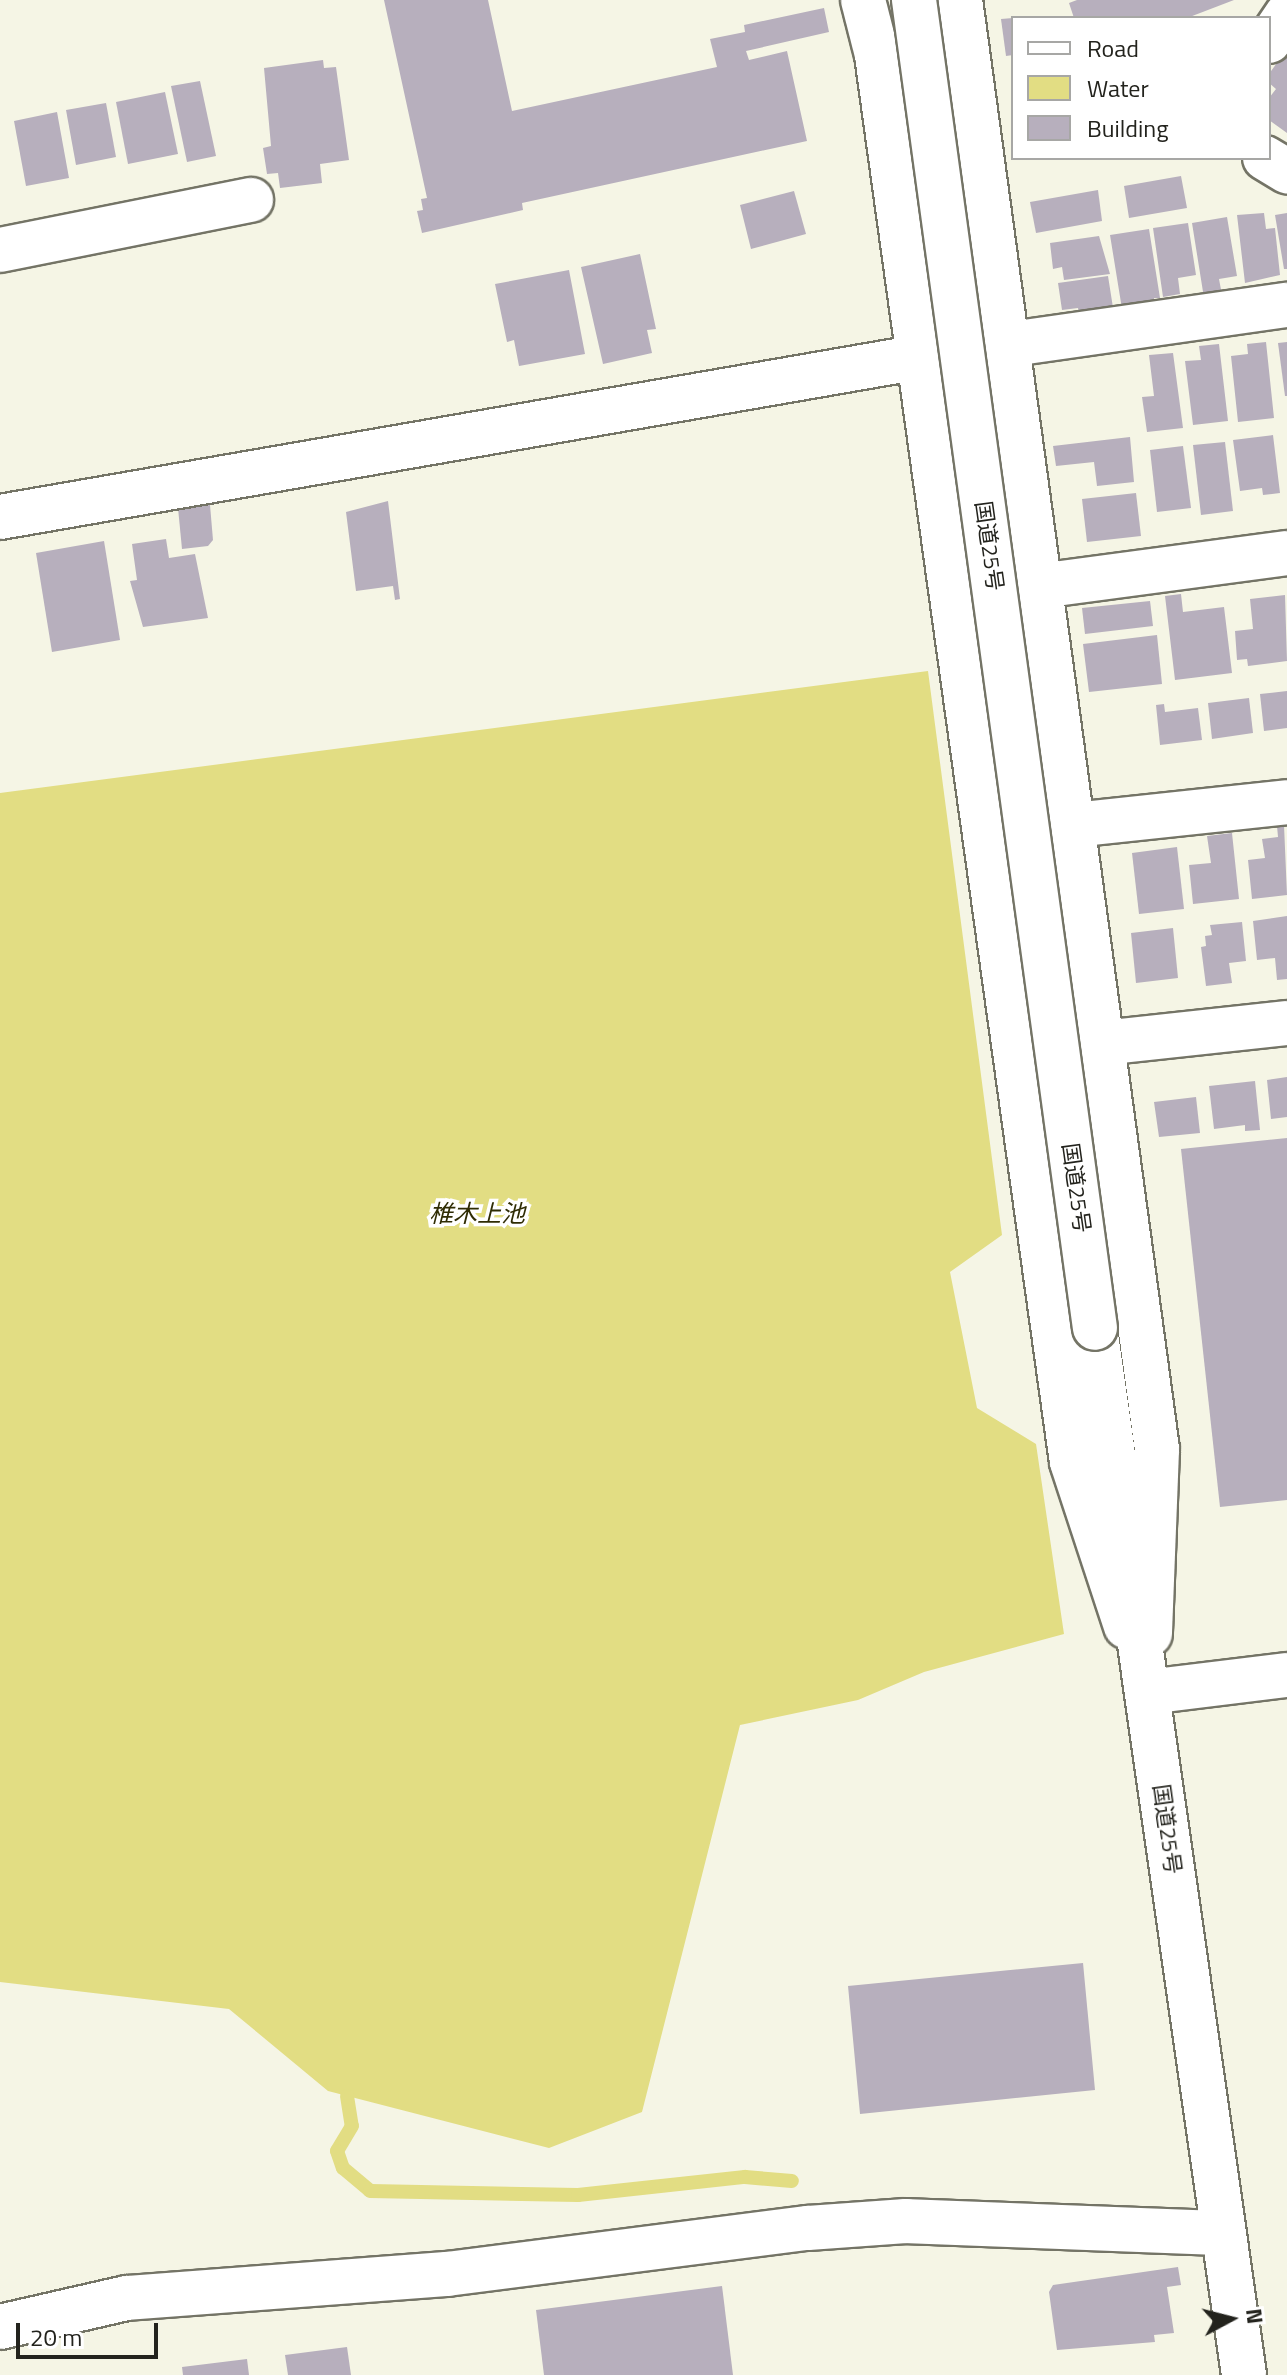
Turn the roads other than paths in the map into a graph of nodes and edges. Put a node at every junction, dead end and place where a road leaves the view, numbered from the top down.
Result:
1 (863, 0) edge
2 (914, 0) edge
3 (1287, 14) edge
4 (963, 21) edge
5 (1271, 38) edge
6 (877, 55) junction
7 (1268, 160) edge
8 (1287, 171) edge
9 (251, 200) dead end
10 (0, 250) edge
11 (1287, 305) edge
12 (1007, 346) junction
13 (920, 357) junction
14 (0, 517) edge
15 (1287, 553) edge
16 (1040, 586) junction
17 (1287, 802) edge
18 (1073, 825) junction
19 (1287, 1023) edge
20 (1102, 1043) junction
21 (1287, 1675) edge
22 (1148, 1692) junction
23 (1223, 2233) junction
24 (0, 2327) edge
25 (1244, 2375) edge

1 - 6 main road
2 - 22 main road, 国道25号, bridge
3 - 5 main road
4 - 6 main road
4 - 12 main road
6 - 13 main road
7 - 8 main road
9 - 10 main road
11 - 12 main road
12 - 13 main road
12 - 16 main road
13 - 14 main road
13 - 22 main road
15 - 16 main road
16 - 18 main road
17 - 18 main road
18 - 20 main road
19 - 20 main road
20 - 22 main road
21 - 22 main road
22 - 23 main road, 国道25号
23 - 24 main road
23 - 25 main road, 国道25号

